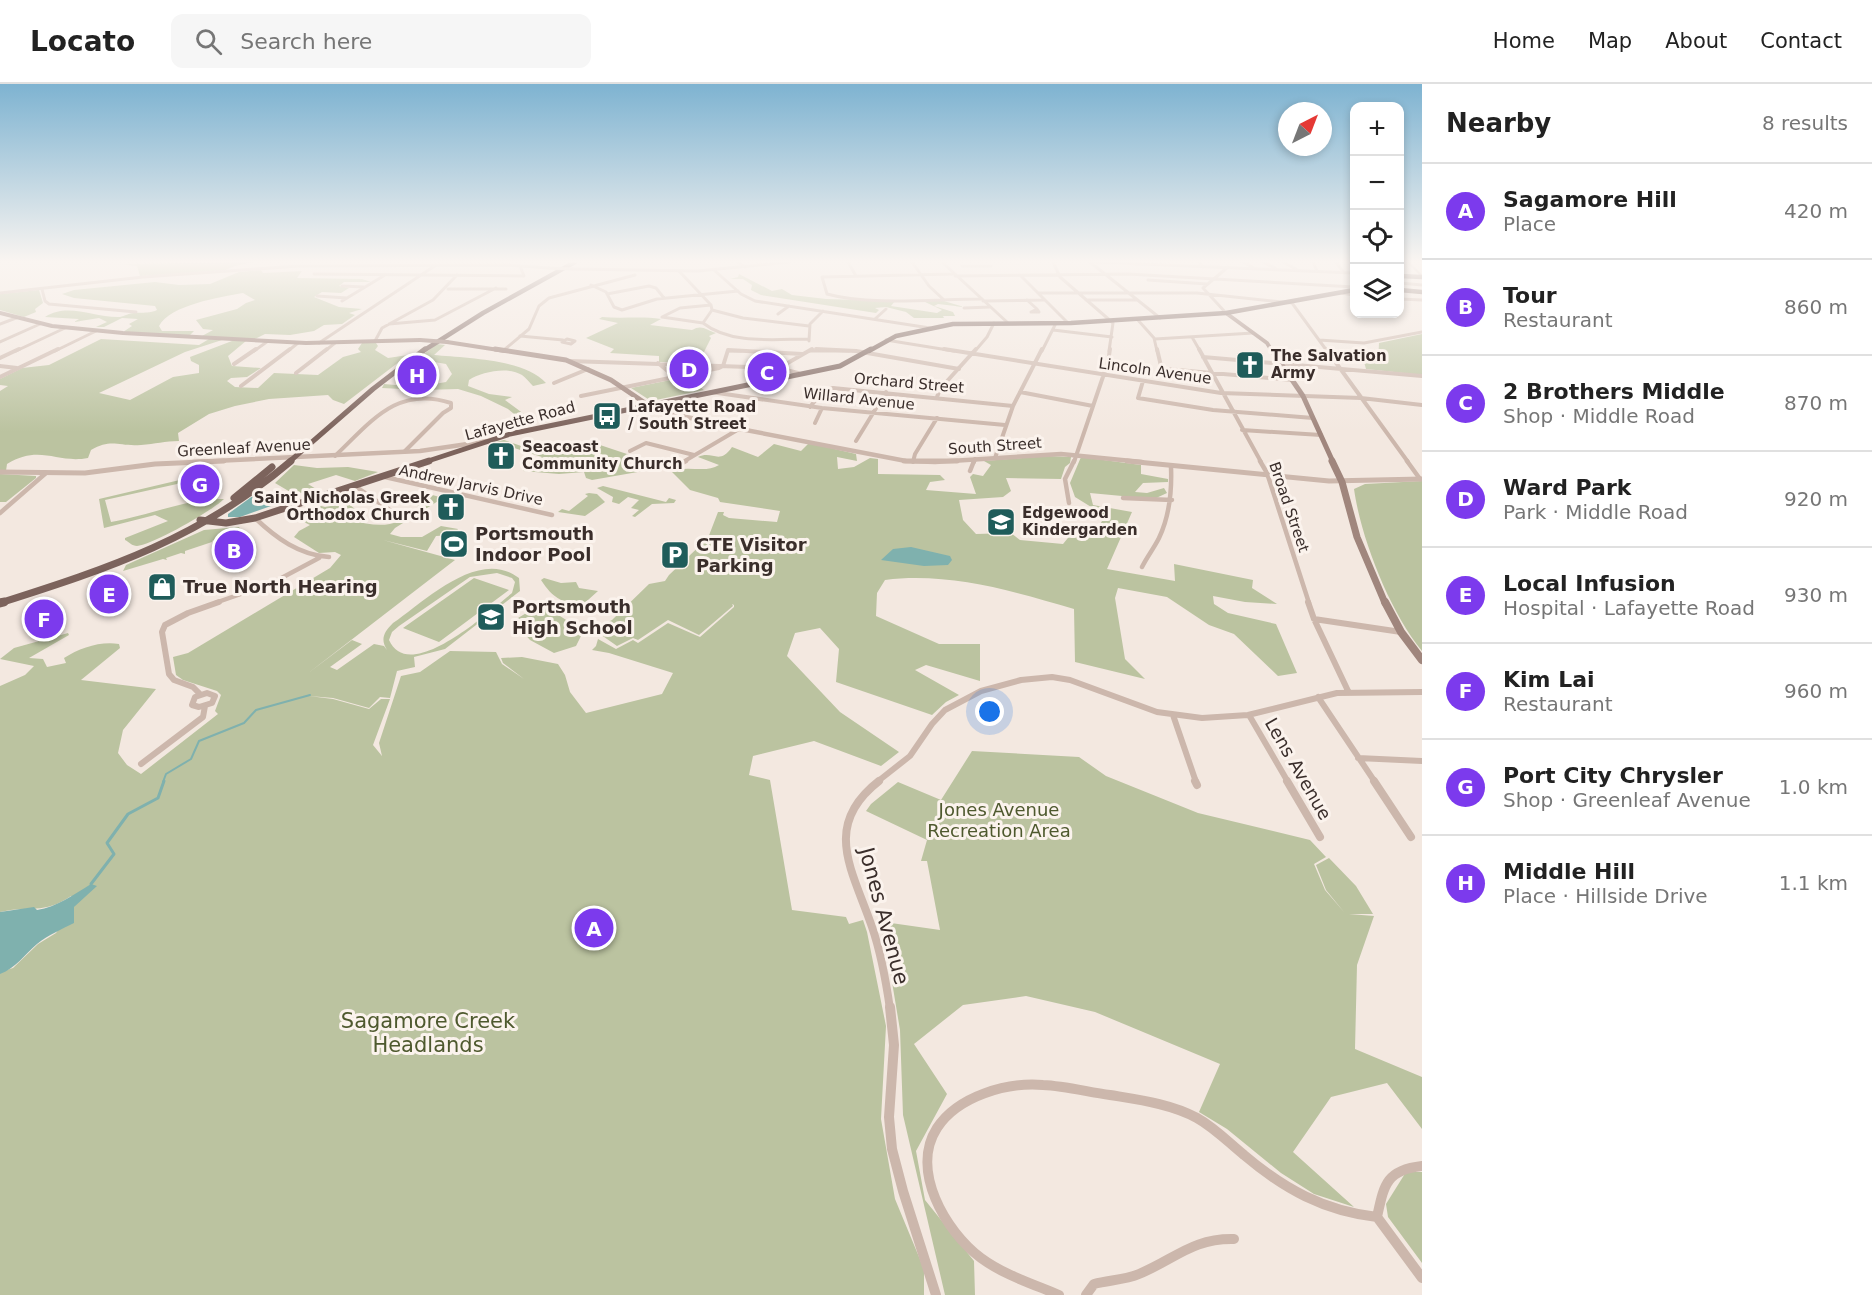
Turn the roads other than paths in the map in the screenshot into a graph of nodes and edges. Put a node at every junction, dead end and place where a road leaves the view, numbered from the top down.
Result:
1 (15, 319) edge
2 (18, 319) edge
3 (356, 319) edge
4 (400, 319) edge
5 (440, 319) edge
6 (472, 319) edge
7 (474, 319) edge
8 (534, 319) edge
9 (672, 319) edge
10 (706, 319) edge
11 (746, 319) edge
12 (816, 319) edge
13 (872, 319) edge
14 (875, 319) joint
15 (1003, 319) edge
16 (1063, 319) edge
17 (1107, 319) edge
18 (1137, 319) junction
19 (1148, 319) edge
20 (1233, 319) edge
21 (1303, 319) edge
22 (1110, 321) junction
23 (994, 322) junction
24 (703, 323) junction
25 (1008, 323) junction
26 (1056, 323) junction
27 (1068, 323) junction
28 (0, 324) edge
29 (40, 324) junction
30 (389, 324) junction
31 (809, 326) junction
32 (65, 328) junction
33 (930, 328) junction
34 (1053, 330) junction
35 (96, 331) junction
36 (1422, 332) edge
37 (1253, 333) junction
38 (520, 336) junction
39 (1112, 337) junction
40 (1192, 337) junction
41 (809, 339) junction
42 (1155, 339) junction
43 (562, 340) dead end
44 (886, 340) junction
45 (1319, 340) junction
46 (268, 341) junction
47 (375, 341) junction
48 (0, 342) edge
49 (298, 343) junction
50 (319, 343) junction
51 (335, 343) junction
52 (809, 349) junction
53 (504, 350) junction
54 (864, 352) junction
55 (802, 354) junction
56 (972, 354) junction
57 (1203, 357) junction
58 (0, 358) edge
59 (566, 360) junction
60 (598, 363) junction
61 (658, 363) junction
62 (1281, 363) junction
63 (234, 364) dead end
64 (1035, 365) junction
65 (0, 366) edge
66 (723, 366) junction
67 (1338, 367) junction
68 (19, 368) junction
69 (778, 368) junction
70 (587, 369) junction
71 (959, 369) junction
72 (296, 373) dead end
73 (798, 373) junction
74 (1210, 373) junction
75 (1104, 375) junction
76 (1422, 376) edge
77 (0, 377) edge
78 (675, 377) junction
79 (1293, 380) junction
80 (1143, 381) junction
81 (554, 383) dead end
82 (241, 386) dead end
83 (624, 388) junction
84 (711, 392) junction
85 (886, 392) junction
86 (1020, 392) junction
87 (1221, 393) junction
88 (581, 396) dead end
89 (937, 397) junction
90 (1304, 398) junction
91 (1361, 398) junction
92 (648, 405) junction
93 (1422, 405) edge
94 (1013, 406) junction
95 (1093, 406) junction
96 (810, 407) junction
97 (822, 408) junction
98 (1233, 412) junction
99 (874, 413) junction
100 (937, 418) junction
101 (1313, 418) junction
102 (815, 423) dead end
103 (1005, 425) junction
104 (739, 429) junction
105 (1242, 430) junction
106 (1320, 435) junction
107 (488, 441) junction
108 (856, 441) dead end
109 (630, 451) dead end
110 (404, 452) junction
111 (1077, 454) junction
112 (694, 455) junction
113 (334, 456) junction
114 (283, 458) junction
115 (292, 458) junction
116 (994, 458) junction
117 (975, 459) junction
118 (913, 462) junction
119 (675, 467) dead end
120 (1171, 467) junction
121 (970, 471) dead end
122 (0, 472) edge
123 (46, 473) junction
124 (1267, 476) junction
125 (385, 477) junction
126 (1421, 479) edge
127 (1342, 482) junction
128 (355, 486) junction
129 (1123, 498) dead end
130 (1172, 500) junction
131 (1069, 503) dead end
132 (0, 513) edge
133 (397, 515) dead end
134 (552, 515) dead end
135 (255, 518) junction
136 (202, 522) junction
137 (329, 557) dead end
138 (319, 558) junction
139 (1142, 567) dead end
140 (0, 598) edge
141 (0, 603) edge
142 (1314, 619) junction
143 (1401, 632) junction
144 (1422, 660) edge
145 (1422, 692) edge
146 (1349, 693) junction
147 (200, 694) junction
148 (1317, 697) junction
149 (205, 706) junction
150 (1250, 715) junction
151 (1173, 716) junction
152 (1358, 758) junction
153 (1422, 761) edge
154 (141, 764) dead end
155 (1197, 785) dead end
156 (1320, 837) dead end
157 (1411, 837) dead end
158 (1422, 1166) edge
159 (1377, 1217) junction
160 (1234, 1239) dead end
161 (1422, 1278) edge
162 (936, 1295) edge
163 (1059, 1295) edge
164 (1086, 1295) edge

1 - 28 street
2 - 29 main road, South Street
3 - 50 street
4 - 30 street
5 - 30 street
6 - 114 main road
7 - 115 main road
8 - 38 street
9 - 24 street
10 - 24 street
11 - 31 street
12 - 31 street
13 - 14 street
14 - 33 street
15 - 25 street
16 - 27 street
17 - 22 street
18 - 19 main road, Lafayette Road
18 - 22 main road, Lafayette Road
18 - 42 street
20 - 37 main road
21 - 45 street
22 - 27 main road, Lafayette Road
22 - 39 street
23 - 25 main road, Lafayette Road
23 - 33 main road, Lafayette Road
23 - 56 street
24 - 41 street
25 - 26 main road, Lafayette Road
26 - 27 main road, Lafayette Road
26 - 34 street
29 - 32 main road, South Street
29 - 48 street
30 - 47 street
31 - 41 street
32 - 35 main road, South Street
32 - 58 street
33 - 44 main road, Lafayette Road
34 - 39 street
34 - 64 street
35 - 46 main road, South Street
35 - 68 street
36 - 45 street
37 - 40 street
37 - 62 main road
38 - 43 street
38 - 53 street
39 - 75 street
40 - 42 street
40 - 57 street, Broad Street
41 - 52 street
42 - 74 street
44 - 54 main road, Lafayette Road
44 - 56 street, Lincoln Avenue
45 - 67 street
46 - 49 main road, South Street
46 - 63 street
47 - 51 main road, South Street
47 - 53 main road, South Street, bridge
49 - 50 main road, South Street
49 - 82 street
50 - 51 main road, South Street
51 - 72 street
52 - 54 street
52 - 55 street
53 - 59 main road, South Street
54 - 71 street
54 - 73 main road, Lafayette Road
55 - 66 street
55 - 69 street
56 - 64 street, Lincoln Avenue
56 - 71 street
57 - 62 street
57 - 74 street, Broad Street
59 - 60 street
59 - 70 main road, South Street
60 - 61 street
60 - 70 street
61 - 66 street
61 - 78 street
62 - 67 street
62 - 79 main road
64 - 75 street, Lincoln Avenue
64 - 86 street
65 - 68 street
66 - 69 street
66 - 78 street
67 - 76 street
67 - 91 street
68 - 77 street
69 - 73 street
70 - 81 street
70 - 83 main road, South Street
71 - 89 street
73 - 84 main road, Lafayette Road
74 - 79 street
74 - 87 street, Broad Street
75 - 80 street, Lincoln Avenue
75 - 95 street
78 - 83 street
79 - 90 main road
80 - 87 street, Lincoln Avenue
80 - 98 street
83 - 88 street
83 - 92 main road, South Street
84 - 92 main road, Lafayette Road
84 - 96 street, Willard Avenue
85 - 89 street, Orchard Street
85 - 96 street, Orchard Street
85 - 99 street
86 - 94 street
86 - 95 street
87 - 90 street, Lincoln Avenue
87 - 98 street, Broad Street
89 - 94 street, Orchard Street
90 - 91 street, Lincoln Avenue
90 - 101 main road
91 - 93 street, Lincoln Avenue
91 - 126 street
92 - 104 street, South Street
92 - 107 main road, Lafayette Road
94 - 103 street
95 - 111 street
96 - 97 street, Willard Avenue
97 - 99 street, Willard Avenue
97 - 102 street
98 - 101 street
98 - 105 street, Broad Street
99 - 100 street, Willard Avenue
99 - 108 street
100 - 103 street, Willard Avenue
100 - 118 street
101 - 106 main road
103 - 116 street
104 - 112 street
104 - 118 street, South Street
105 - 106 street
105 - 124 street, Broad Street
106 - 127 main road
107 - 110 street, Greenleaf Avenue
107 - 125 main road, Lafayette Road
109 - 112 street
110 - 113 street, Greenleaf Avenue
110 - 113 street
111 - 116 street, South Street
111 - 120 street, South Street
111 - 131 street
112 - 119 street
113 - 115 street, Greenleaf Avenue
114 - 115 street, Greenleaf Avenue
114 - 123 street, Greenleaf Avenue
114 - 136 main road
115 - 136 main road
116 - 117 street, South Street
117 - 118 street, South Street
117 - 121 street
120 - 124 street, South Street
120 - 130 street
122 - 123 street, Greenleaf Avenue
123 - 132 street
124 - 127 street, South Street
124 - 142 street, Broad Street
125 - 128 main road, Lafayette Road
125 - 134 street, Andrew Jarvis Drive
126 - 127 street, South Street
127 - 143 main road
128 - 133 street
128 - 135 main road, Lafayette Road
129 - 130 street
130 - 139 street
135 - 136 main road, Lafayette Road
135 - 138 street
136 - 140 main road, Lafayette Road
136 - 141 main road, Lafayette Road
137 - 138 street
138 - 147 street
142 - 143 street
142 - 146 street, Broad Street
143 - 144 main road
145 - 146 street, Jones Avenue
146 - 148 street, Jones Avenue
147 - 149 street
147 - 149 street
148 - 150 street, Jones Avenue
148 - 152 street
149 - 154 street
150 - 151 street, Jones Avenue
150 - 156 street, Lens Avenue
151 - 155 street
151 - 162 street, Jones Avenue
152 - 153 street
152 - 157 street
158 - 159 street
159 - 161 street
159 - 163 street
160 - 164 street

